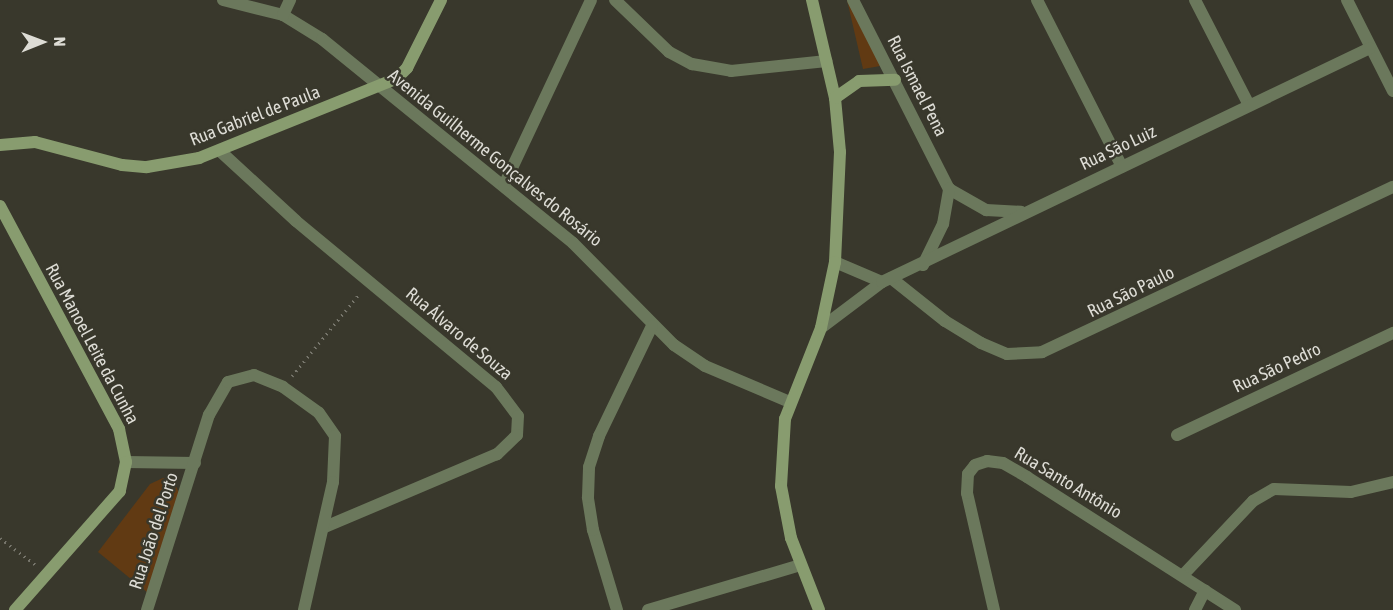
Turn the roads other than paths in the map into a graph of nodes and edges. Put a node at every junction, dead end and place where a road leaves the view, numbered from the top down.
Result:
1 (223, 0) edge
2 (290, 0) edge
3 (441, 0) edge
4 (591, 0) edge
5 (615, 0) edge
6 (812, 0) edge
7 (853, 0) edge
8 (1037, 0) edge
9 (1195, 0) edge
10 (1347, 0) edge
11 (283, 15) junction
12 (1370, 48) junction
13 (826, 61) junction
14 (895, 80) junction
15 (380, 88) junction
16 (1393, 92) edge
17 (835, 98) junction
18 (1249, 105) junction
19 (0, 145) edge
20 (220, 151) junction
21 (1122, 167) junction
22 (504, 184) junction
23 (1393, 188) edge
24 (949, 189) junction
25 (0, 206) edge
26 (1023, 212) junction
27 (835, 262) junction
28 (922, 265) junction
29 (887, 280) junction
30 (652, 326) junction
31 (821, 328) junction
32 (1393, 333) edge
33 (790, 402) junction
34 (1177, 435) dead end
35 (126, 462) junction
36 (195, 463) junction
37 (1393, 482) edge
38 (323, 528) junction
39 (801, 565) junction
40 (1184, 574) junction
41 (1205, 590) junction
42 (15, 610) edge
43 (147, 610) edge
44 (304, 610) edge
45 (617, 610) edge
46 (648, 610) edge
47 (819, 610) edge
48 (994, 610) edge
49 (1195, 610) edge
50 (1235, 610) edge

1 - 11 street, Avenida Guilherme Gonçalves do Rosário
2 - 11 street
3 - 15 street, Rua Gabriel de Paula
4 - 22 street
5 - 13 street
6 - 13 street
7 - 14 street, Rua Ismael Pena
8 - 21 street
9 - 18 street
10 - 12 street
11 - 15 street, Avenida Guilherme Gonçalves do Rosário
12 - 16 street
12 - 18 street, Rua São Luiz
13 - 17 street
14 - 17 street
14 - 24 street, Rua Ismael Pena
15 - 20 street, Rua Gabriel de Paula
15 - 22 street, Avenida Guilherme Gonçalves do Rosário
17 - 27 street
18 - 21 street, Rua São Luiz
19 - 20 street, Rua Gabriel de Paula
20 - 38 street, Rua Álvaro de Souza
21 - 26 street, Rua São Luiz
22 - 30 street, Avenida Guilherme Gonçalves do Rosário
23 - 29 street, Rua São Paulo
24 - 26 street
24 - 28 street
25 - 35 street, Rua Manoel Leite da Cunha
26 - 28 street, Rua São Luiz
27 - 29 street
27 - 31 street
28 - 29 street, Rua São Luiz
29 - 31 street, Rua São Luiz
30 - 33 street, Avenida Guilherme Gonçalves do Rosário
30 - 45 street
31 - 33 street
32 - 34 street, Rua São Pedro
33 - 39 street
35 - 36 street
35 - 42 street, Rua Manoel Leite da Cunha
36 - 38 street, Rua João del Porto
36 - 43 street, Rua João del Porto
37 - 40 street
38 - 44 street, Rua João del Porto
39 - 46 street
39 - 47 street
40 - 41 street, Rua Santo Antônio
40 - 48 street, Rua Santo Antônio
41 - 49 street
41 - 50 street, Rua Santo Antônio

